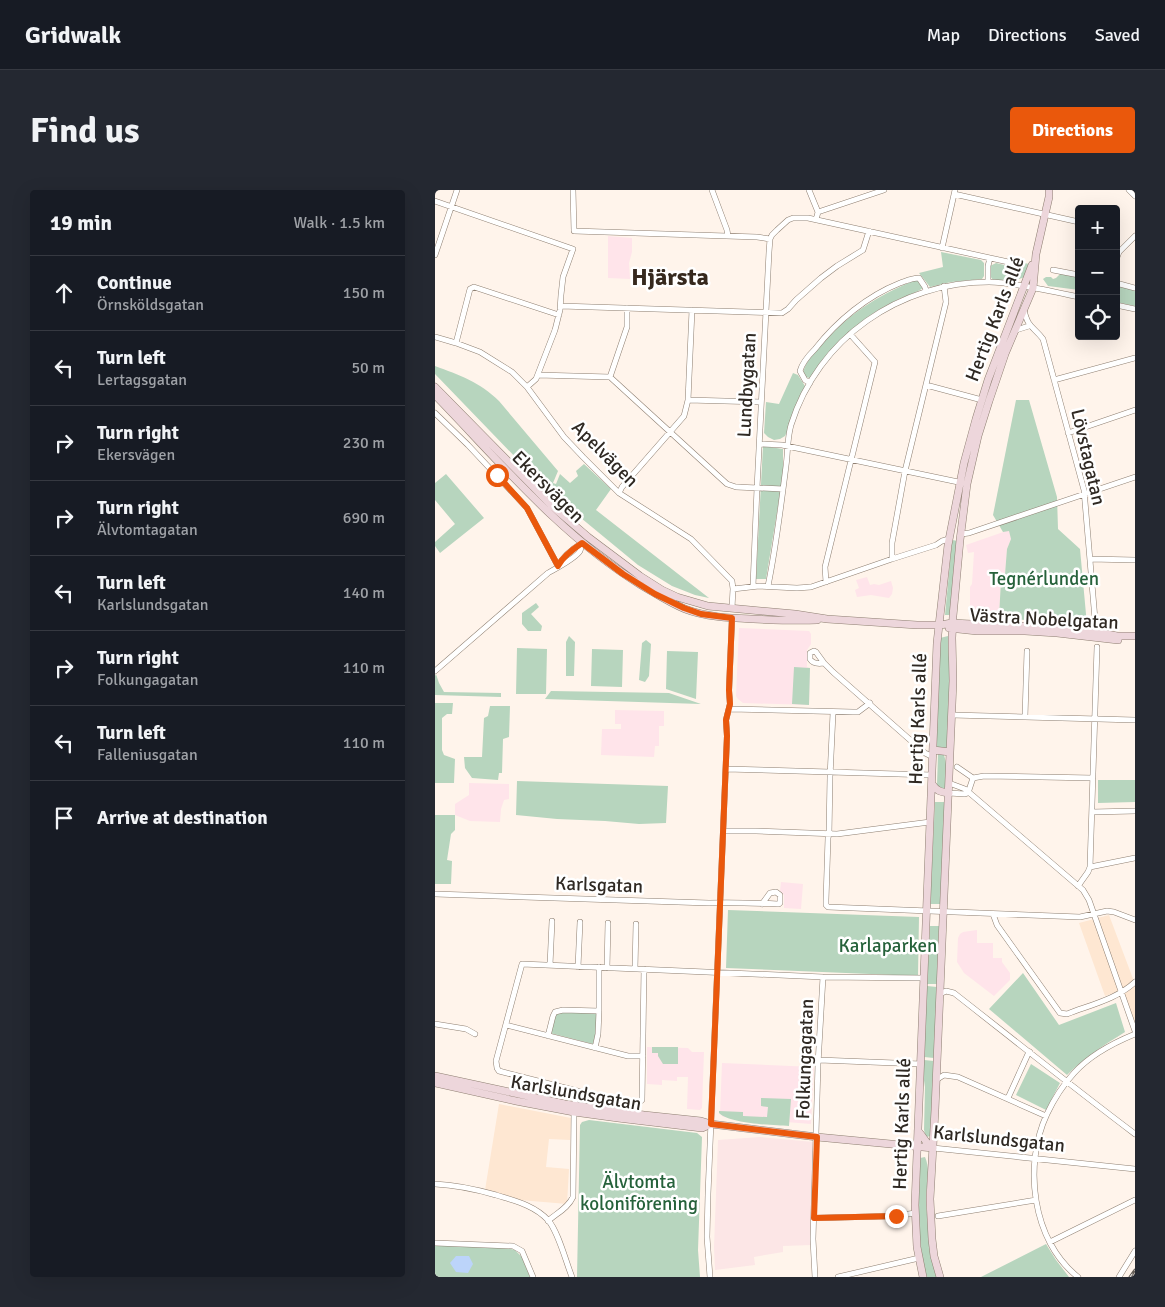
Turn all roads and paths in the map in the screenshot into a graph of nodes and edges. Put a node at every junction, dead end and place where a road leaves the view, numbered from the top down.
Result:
1 (457, 190) edge
2 (573, 190) edge
3 (712, 190) edge
4 (809, 190) edge
5 (882, 190) edge
6 (1129, 190) edge
7 (954, 192) edge
8 (1050, 192) edge
9 (1135, 196) edge
10 (435, 201) edge
11 (451, 207) junction
12 (818, 212) junction
13 (1045, 214) junction
14 (816, 220) junction
15 (1075, 221) edge
16 (869, 231) junction
17 (728, 236) junction
18 (1135, 236) edge
19 (770, 239) junction
20 (942, 248) junction
21 (1118, 250) edge
22 (1037, 254) junction
23 (435, 255) edge
24 (990, 258) junction
25 (1013, 263) dead end
26 (1053, 270) dead end
27 (1075, 274) edge
28 (988, 282) junction
29 (1120, 284) edge
30 (944, 286) junction
31 (1024, 286) junction
32 (1033, 288) junction
33 (1135, 288) edge
34 (927, 291) junction
35 (1075, 296) edge
36 (561, 306) junction
37 (1120, 306) edge
38 (627, 308) junction
39 (1135, 309) edge
40 (692, 310) junction
41 (1025, 310) junction
42 (766, 312) junction
43 (559, 315) junction
44 (1029, 326) junction
45 (1016, 330) junction
46 (850, 334) junction
47 (435, 337) edge
48 (456, 342) junction
49 (1135, 358) edge
50 (538, 375) junction
51 (610, 377) junction
52 (1054, 380) junction
53 (810, 382) junction
54 (926, 385) junction
55 (527, 386) junction
56 (435, 387) edge
57 (435, 395) edge
58 (688, 400) junction
59 (985, 400) junction
60 (761, 402) junction
61 (1135, 410) edge
62 (435, 413) edge
63 (1068, 432) junction
64 (670, 433) junction
65 (760, 444) junction
66 (788, 446) junction
67 (851, 460) junction
68 (507, 466) junction
69 (905, 470) junction
70 (1135, 477) edge
71 (964, 483) junction
72 (757, 488) junction
73 (783, 489) junction
74 (619, 493) junction
75 (1084, 494) junction
76 (538, 498) junction
77 (961, 534) junction
78 (588, 537) junction
79 (949, 539) junction
80 (582, 543) junction
81 (936, 545) junction
82 (947, 552) junction
83 (892, 559) junction
84 (1090, 559) junction
85 (1135, 560) edge
86 (558, 566) junction
87 (826, 582) junction
88 (753, 586) junction
89 (768, 586) junction
90 (733, 589) junction
91 (732, 608) junction
92 (732, 618) junction
93 (827, 619) junction
94 (940, 625) junction
95 (952, 626) junction
96 (1096, 632) junction
97 (1135, 636) edge
98 (1135, 640) edge
99 (1097, 647) dead end
100 (1027, 651) dead end
101 (824, 663) dead end
102 (435, 671) edge
103 (869, 704) junction
104 (730, 709) junction
105 (833, 713) junction
106 (952, 715) junction
107 (1025, 717) junction
108 (1094, 719) junction
109 (1135, 720) edge
110 (950, 752) junction
111 (933, 753) junction
112 (957, 766) dead end
113 (726, 769) junction
114 (830, 772) junction
115 (932, 775) junction
116 (973, 778) junction
117 (1093, 778) junction
118 (932, 783) junction
119 (949, 783) junction
120 (949, 793) junction
121 (968, 793) junction
122 (1135, 811) edge
123 (1091, 812) junction
124 (931, 822) junction
125 (723, 831) junction
126 (829, 834) junction
127 (1135, 858) edge
128 (1090, 867) junction
129 (1078, 886) junction
130 (435, 894) edge
131 (720, 902) junction
132 (763, 904) dead end
133 (927, 912) junction
134 (943, 912) junction
135 (993, 914) junction
136 (1094, 915) junction
137 (1135, 920) edge
138 (552, 921) dead end
139 (580, 922) dead end
140 (608, 923) dead end
141 (636, 924) dead end
142 (550, 965) junction
143 (578, 966) junction
144 (599, 968) junction
145 (607, 968) junction
146 (635, 969) junction
147 (644, 969) junction
148 (717, 972) junction
149 (823, 977) junction
150 (924, 978) junction
151 (1135, 982) edge
152 (1121, 992) junction
153 (940, 994) junction
154 (599, 1011) junction
155 (435, 1024) edge
156 (506, 1026) junction
157 (1135, 1032) edge
158 (475, 1034) dead end
159 (548, 1036) junction
160 (595, 1048) junction
161 (1030, 1052) junction
162 (643, 1056) junction
163 (819, 1060) junction
164 (921, 1064) junction
165 (435, 1076) edge
166 (936, 1080) junction
167 (435, 1082) edge
168 (1066, 1082) junction
169 (576, 1090) junction
170 (1008, 1098) junction
171 (575, 1108) junction
172 (1046, 1116) junction
173 (711, 1124) junction
174 (918, 1131) junction
175 (1135, 1134) edge
176 (817, 1137) junction
177 (918, 1147) junction
178 (933, 1148) junction
179 (1036, 1159) junction
180 (933, 1160) junction
181 (1135, 1169) edge
182 (435, 1184) edge
183 (1036, 1200) junction
184 (1135, 1200) edge
185 (915, 1213) junction
186 (938, 1216) dead end
187 (814, 1218) junction
188 (549, 1221) junction
189 (1050, 1242) junction
190 (435, 1243) edge
191 (1135, 1251) edge
192 (919, 1258) junction
193 (533, 1277) edge
194 (572, 1277) edge
195 (710, 1277) edge
196 (815, 1277) edge
197 (838, 1277) edge
198 (923, 1277) edge
199 (940, 1277) edge
200 (1077, 1277) edge
201 (1119, 1277) edge

1 - 11 street
2 - 17 street
3 - 17 street
4 - 12 street
5 - 12 street
6 - 9 street
7 - 13 street
7 - 20 street
8 - 13 main road
10 - 11 street
11 - 23 street
11 - 36 street
12 - 14 street
13 - 15 street
13 - 22 main road
14 - 16 street
14 - 19 street
16 - 20 street
16 - 42 street
17 - 19 street
18 - 21 street
19 - 42 street, Lundbygatan
20 - 24 street
22 - 31 main road, Hertig Karls allé
22 - 32 main road, Hertig Karls allé
24 - 25 street
24 - 28 street
26 - 27 street
28 - 30 street
28 - 31 street
29 - 33 street
30 - 34 street
30 - 54 street
31 - 32 street
31 - 59 main road, Hertig Karls allé
32 - 35 street
32 - 41 main road, Hertig Karls allé
34 - 46 street
34 - 53 street
36 - 38 street
36 - 43 street
37 - 39 street
38 - 40 street
38 - 51 street
40 - 42 street
40 - 58 street
41 - 44 street, Lövstagatan
41 - 45 main road, Hertig Karls allé
42 - 60 street, Lundbygatan
43 - 48 street
43 - 50 street
44 - 45 street
44 - 52 street, Lövstagatan
45 - 59 main road, Hertig Karls allé
46 - 53 street
46 - 67 street
47 - 48 street, Apelvägen
48 - 55 street, Apelvägen
49 - 52 street
50 - 51 street
50 - 55 street
51 - 64 street
52 - 63 street, Lövstagatan
53 - 66 street
54 - 59 street
54 - 69 street
55 - 74 street, Apelvägen
56 - 68 main road, Ekersvägen
57 - 68 main road, Ekersvägen
58 - 60 street
58 - 64 street
59 - 71 main road, Hertig Karls allé
60 - 65 street, Lundbygatan
61 - 63 street
62 - 86 street
63 - 75 street, Lövstagatan
64 - 72 street
64 - 74 street
65 - 66 street
65 - 72 street, Lundbygatan
66 - 67 street
66 - 73 street
67 - 69 street
67 - 87 street
68 - 76 main road, Ekersvägen
69 - 71 street
69 - 83 street
70 - 75 street
71 - 77 main road, Hertig Karls allé
71 - 79 main road, Hertig Karls allé
72 - 73 street
72 - 88 street, Lundbygatan
73 - 89 street
74 - 90 street, Apelvägen
75 - 77 street
75 - 84 street, Lövstagatan
76 - 78 main road, Ekersvägen
76 - 80 main road, Ekersvägen
77 - 95 main road, Hertig Karls allé
78 - 80 main road
78 - 91 main road, Ekersvägen
79 - 81 street
79 - 82 main road, Hertig Karls allé
80 - 86 street
80 - 92 main road, Ekersvägen
81 - 82 street
81 - 83 street
82 - 94 main road, Hertig Karls allé
83 - 87 street
84 - 85 street
84 - 96 street, Lövstagatan
86 - 102 street
87 - 89 street
88 - 89 street
88 - 90 street
90 - 91 street
91 - 92 main road
91 - 93 main road
92 - 93 main road
92 - 104 street
93 - 94 main road
94 - 95 main road
94 - 111 main road, Hertig Karls allé
95 - 96 main road, Västra Nobelgatan
95 - 98 main road, Västra Nobelgatan
95 - 106 main road, Hertig Karls allé
96 - 97 main road, Västra Nobelgatan
99 - 108 street
100 - 107 street
101 - 103 street
103 - 105 street
103 - 111 street
104 - 105 street
104 - 113 street
105 - 114 street
106 - 107 street
106 - 110 main road, Hertig Karls allé
107 - 108 street
108 - 109 street
108 - 117 street
110 - 111 main road
110 - 119 main road, Hertig Karls allé
111 - 115 main road, Hertig Karls allé
112 - 116 street
113 - 114 street
113 - 125 street
114 - 115 street
114 - 126 street
115 - 118 main road, Hertig Karls allé
116 - 117 street
116 - 121 street
117 - 123 street
118 - 120 main road
118 - 124 main road, Hertig Karls allé
119 - 120 main road, Hertig Karls allé
119 - 121 street
120 - 121 street
120 - 134 main road, Hertig Karls allé
121 - 129 street
122 - 123 street
123 - 128 street
124 - 126 street
124 - 133 main road, Hertig Karls allé
125 - 126 street
125 - 131 street
126 - 133 street
127 - 128 street
128 - 129 street
129 - 136 street
130 - 131 street, Karlsgatan
131 - 132 street, Karlsgatan
131 - 148 street
133 - 134 street
133 - 150 main road, Hertig Karls allé
134 - 135 street
134 - 153 main road, Hertig Karls allé
135 - 136 street
135 - 152 street
136 - 137 street
136 - 152 street
138 - 142 street
139 - 143 street
140 - 145 street
141 - 146 street
142 - 143 street, Folkungagatan
142 - 156 street, Folkungagatan
143 - 144 street, Folkungagatan
144 - 145 street, Folkungagatan
144 - 154 street
145 - 146 street, Folkungagatan
146 - 147 street, Folkungagatan
147 - 148 street, Folkungagatan
147 - 162 street
148 - 149 street, Folkungagatan
148 - 173 street
149 - 150 street
149 - 163 street, Folkungagatan
150 - 164 main road, Hertig Karls allé
151 - 152 street
152 - 157 street
153 - 161 street
153 - 166 main road, Hertig Karls allé
154 - 159 street
154 - 160 street
155 - 158 street
156 - 159 street
156 - 169 street
157 - 168 street
159 - 160 street
160 - 162 street
161 - 168 street
161 - 170 street
162 - 169 street
163 - 164 street
163 - 176 street, Folkungagatan
164 - 174 main road, Hertig Karls allé
165 - 171 main road, Karlslundsgatan
166 - 170 street
166 - 178 main road, Hertig Karls allé
167 - 171 main road, Karlslundsgatan
168 - 172 street
168 - 175 street
169 - 171 street
170 - 172 street
171 - 173 main road, Karlslundsgatan
171 - 188 street
172 - 179 street
173 - 176 main road, Karlslundsgatan
173 - 195 street
174 - 177 main road, Hertig Karls allé
174 - 178 main road
176 - 177 main road, Karlslundsgatan
176 - 187 street, Folkungagatan
177 - 178 main road, Karlslundsgatan
177 - 180 main road
177 - 185 main road, Hertig Karls allé
178 - 179 street, Karlslundsgatan
178 - 180 main road, Hertig Karls allé
179 - 181 street, Karlslundsgatan
179 - 183 street
180 - 199 main road, Hertig Karls allé
182 - 188 street
183 - 186 street
183 - 189 street
184 - 189 street
185 - 187 street
185 - 192 main road, Hertig Karls allé
187 - 196 street, Folkungagatan
188 - 194 street
189 - 200 street
190 - 193 street
191 - 201 street
192 - 197 street
192 - 198 main road, Hertig Karls allé

